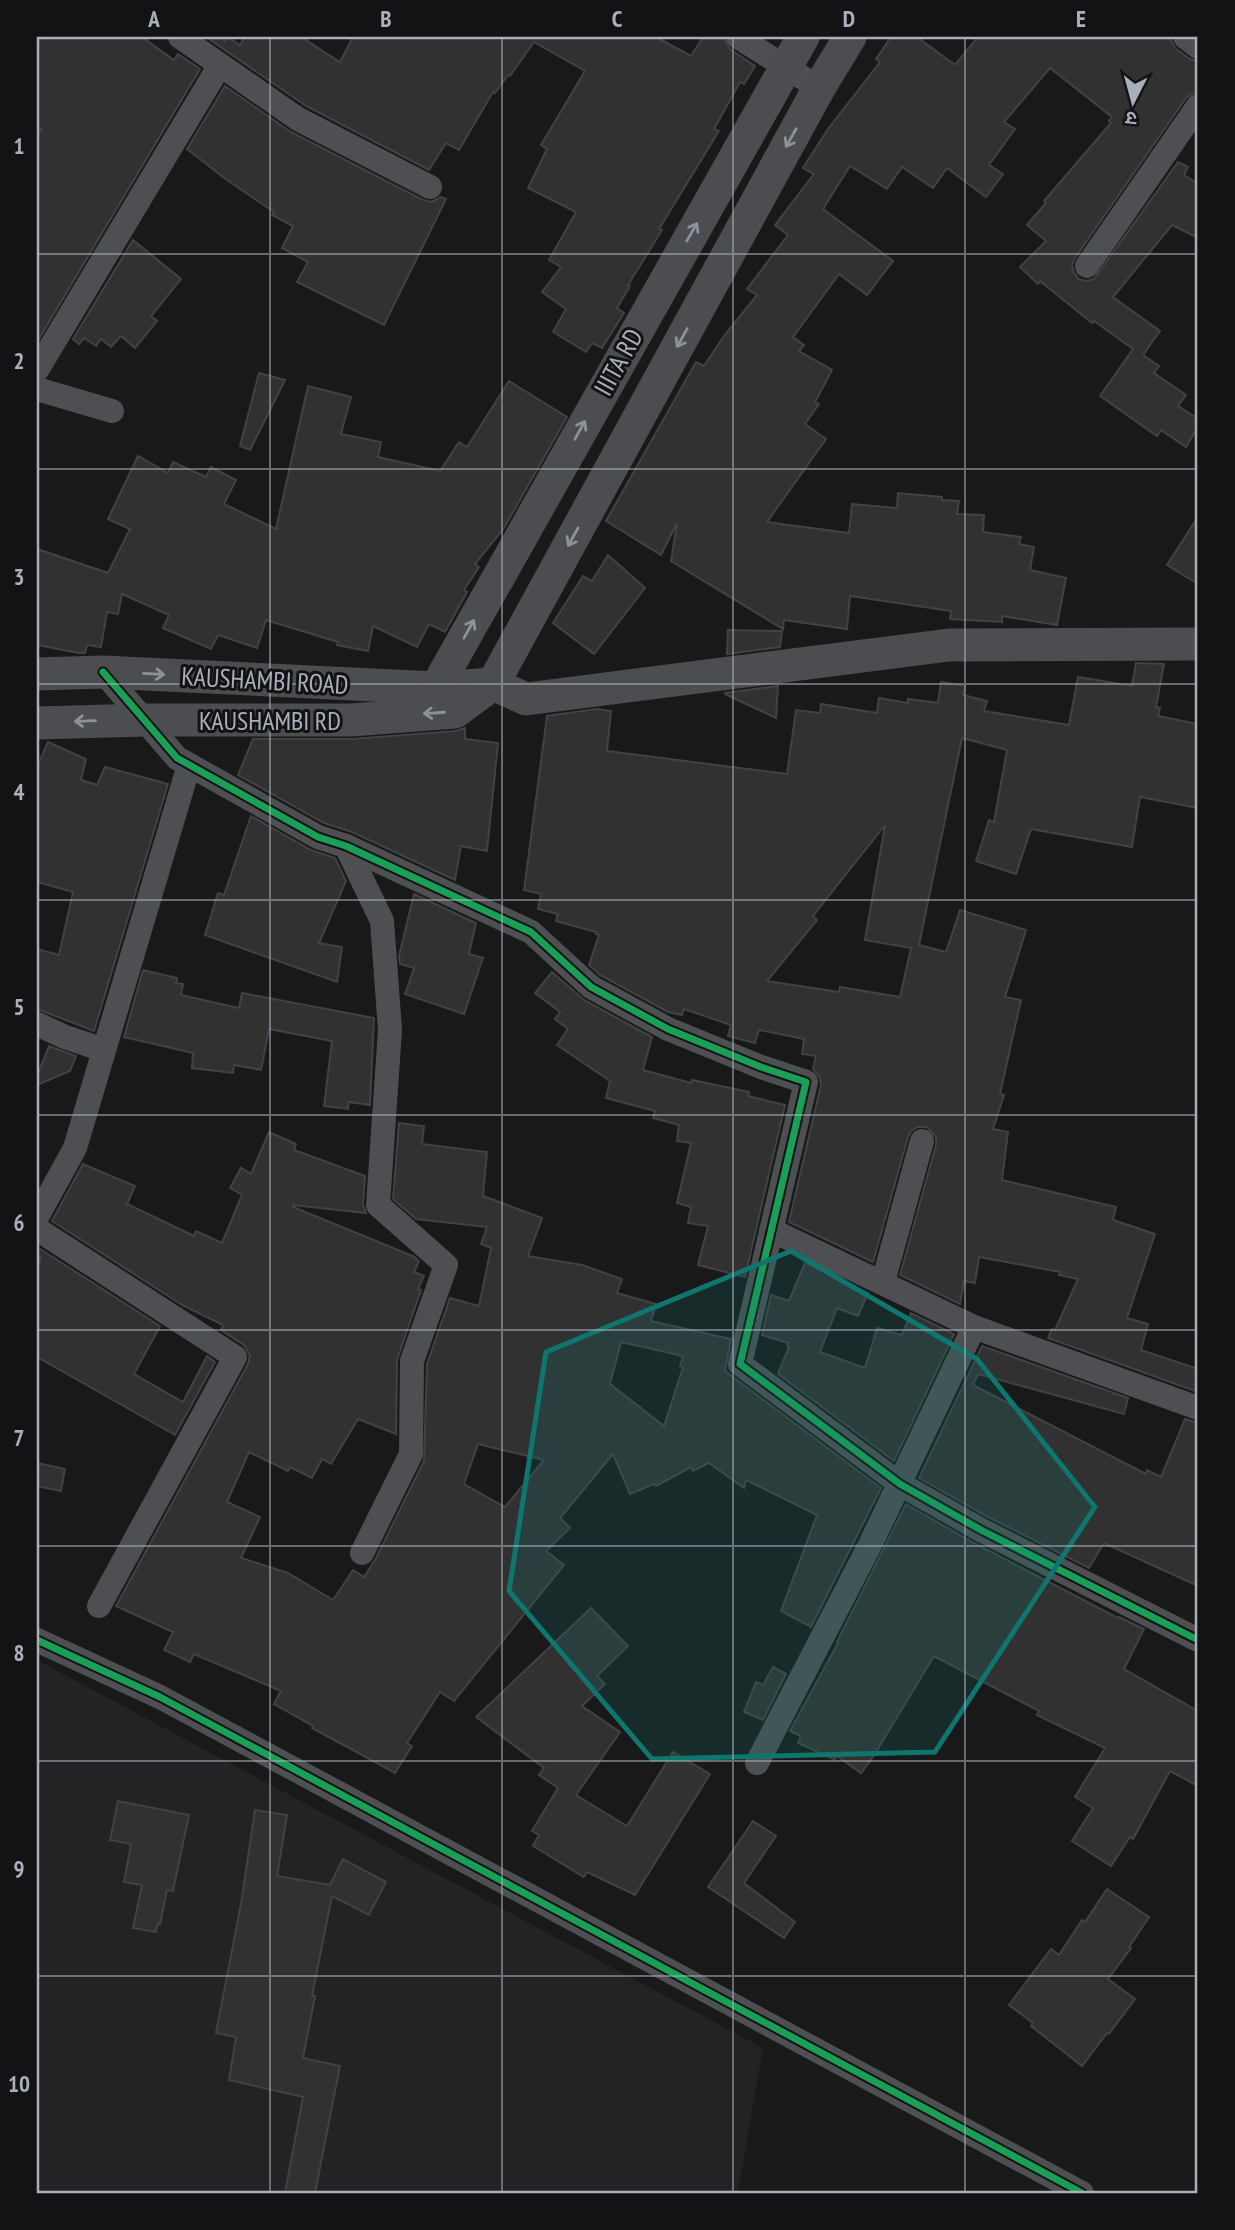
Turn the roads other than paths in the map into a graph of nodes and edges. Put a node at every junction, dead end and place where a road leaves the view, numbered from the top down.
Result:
1 (180, 37) edge
2 (738, 37) edge
3 (803, 37) edge
4 (850, 37) edge
5 (1185, 37) edge
6 (1198, 47) edge
7 (220, 65) junction
8 (786, 67) junction
9 (819, 88) junction
10 (1198, 106) edge
11 (430, 187) dead end
12 (1087, 266) dead end
13 (37, 370) edge
14 (37, 389) edge
15 (112, 411) dead end
16 (1198, 645) edge
17 (103, 672) junction
18 (37, 674) edge
19 (493, 684) junction
20 (436, 688) junction
21 (144, 720) junction
22 (37, 723) edge
23 (189, 765) junction
24 (346, 846) junction
25 (37, 1024) edge
26 (104, 1050) junction
27 (922, 1141) dead end
28 (37, 1217) edge
29 (37, 1229) edge
30 (771, 1230) junction
31 (883, 1282) junction
32 (974, 1328) junction
33 (1198, 1408) edge
34 (900, 1484) junction
35 (362, 1553) dead end
36 (99, 1606) dead end
37 (37, 1640) edge
38 (1198, 1640) edge
39 (757, 1763) dead end
40 (1083, 2193) edge

1 - 7 street
2 - 8 street
3 - 8 main road, IIITA RD
4 - 9 main road, IIITA RD
5 - 6 street
7 - 11 street
7 - 13 street
8 - 9 street
20 -> 8 main road, IIITA RD
9 -> 19 main road, IIITA RD
10 - 12 street
14 - 15 street
16 - 19 main road
17 - 18 main road, KAUSHAMBI ROAD
17 -> 20 main road, KAUSHAMBI ROAD
17 - 21 street
19 - 20 main road, KAUSHAMBI ROAD
19 -> 21 main road, KAUSHAMBI RD
21 -> 22 main road, KAUSHAMBI RD
21 - 23 street
23 - 24 street
23 - 26 street
24 - 30 street
24 - 35 street
25 - 26 street
26 - 28 street
27 - 31 street
29 - 36 street
30 - 31 street
30 - 34 street
31 - 32 street
32 - 33 street
32 - 34 street
34 - 38 street
34 - 39 street
37 - 40 street

